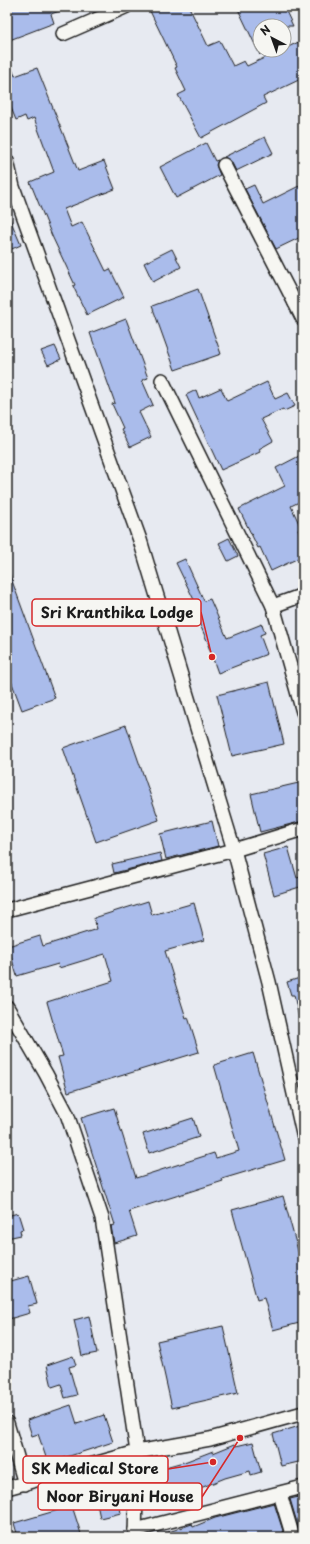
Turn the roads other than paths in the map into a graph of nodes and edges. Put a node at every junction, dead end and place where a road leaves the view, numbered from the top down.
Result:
1 (124, 7) edge
2 (63, 34) dead end
3 (7, 162) edge
4 (224, 165) dead end
5 (10, 188) edge
6 (299, 301) edge
7 (303, 318) edge
8 (162, 380) dead end
9 (303, 595) edge
10 (273, 606) junction
11 (303, 712) edge
12 (303, 829) edge
13 (234, 850) junction
14 (7, 910) edge
15 (7, 1007) edge
16 (303, 1134) edge
17 (303, 1413) edge
18 (7, 1423) edge
19 (137, 1452) junction
20 (24, 1484) junction
21 (303, 1487) edge
22 (7, 1488) edge
23 (280, 1494) junction
24 (135, 1534) edge
25 (293, 1537) edge

1 - 2 street
3 - 5 street
4 - 6 street
5 - 13 street
6 - 7 street
8 - 10 street
9 - 10 street
10 - 11 street
12 - 13 street
13 - 14 street
13 - 16 street
15 - 19 street
17 - 19 street
18 - 20 street
19 - 20 street
19 - 24 street
20 - 22 street
21 - 23 street
23 - 24 street
23 - 25 street

